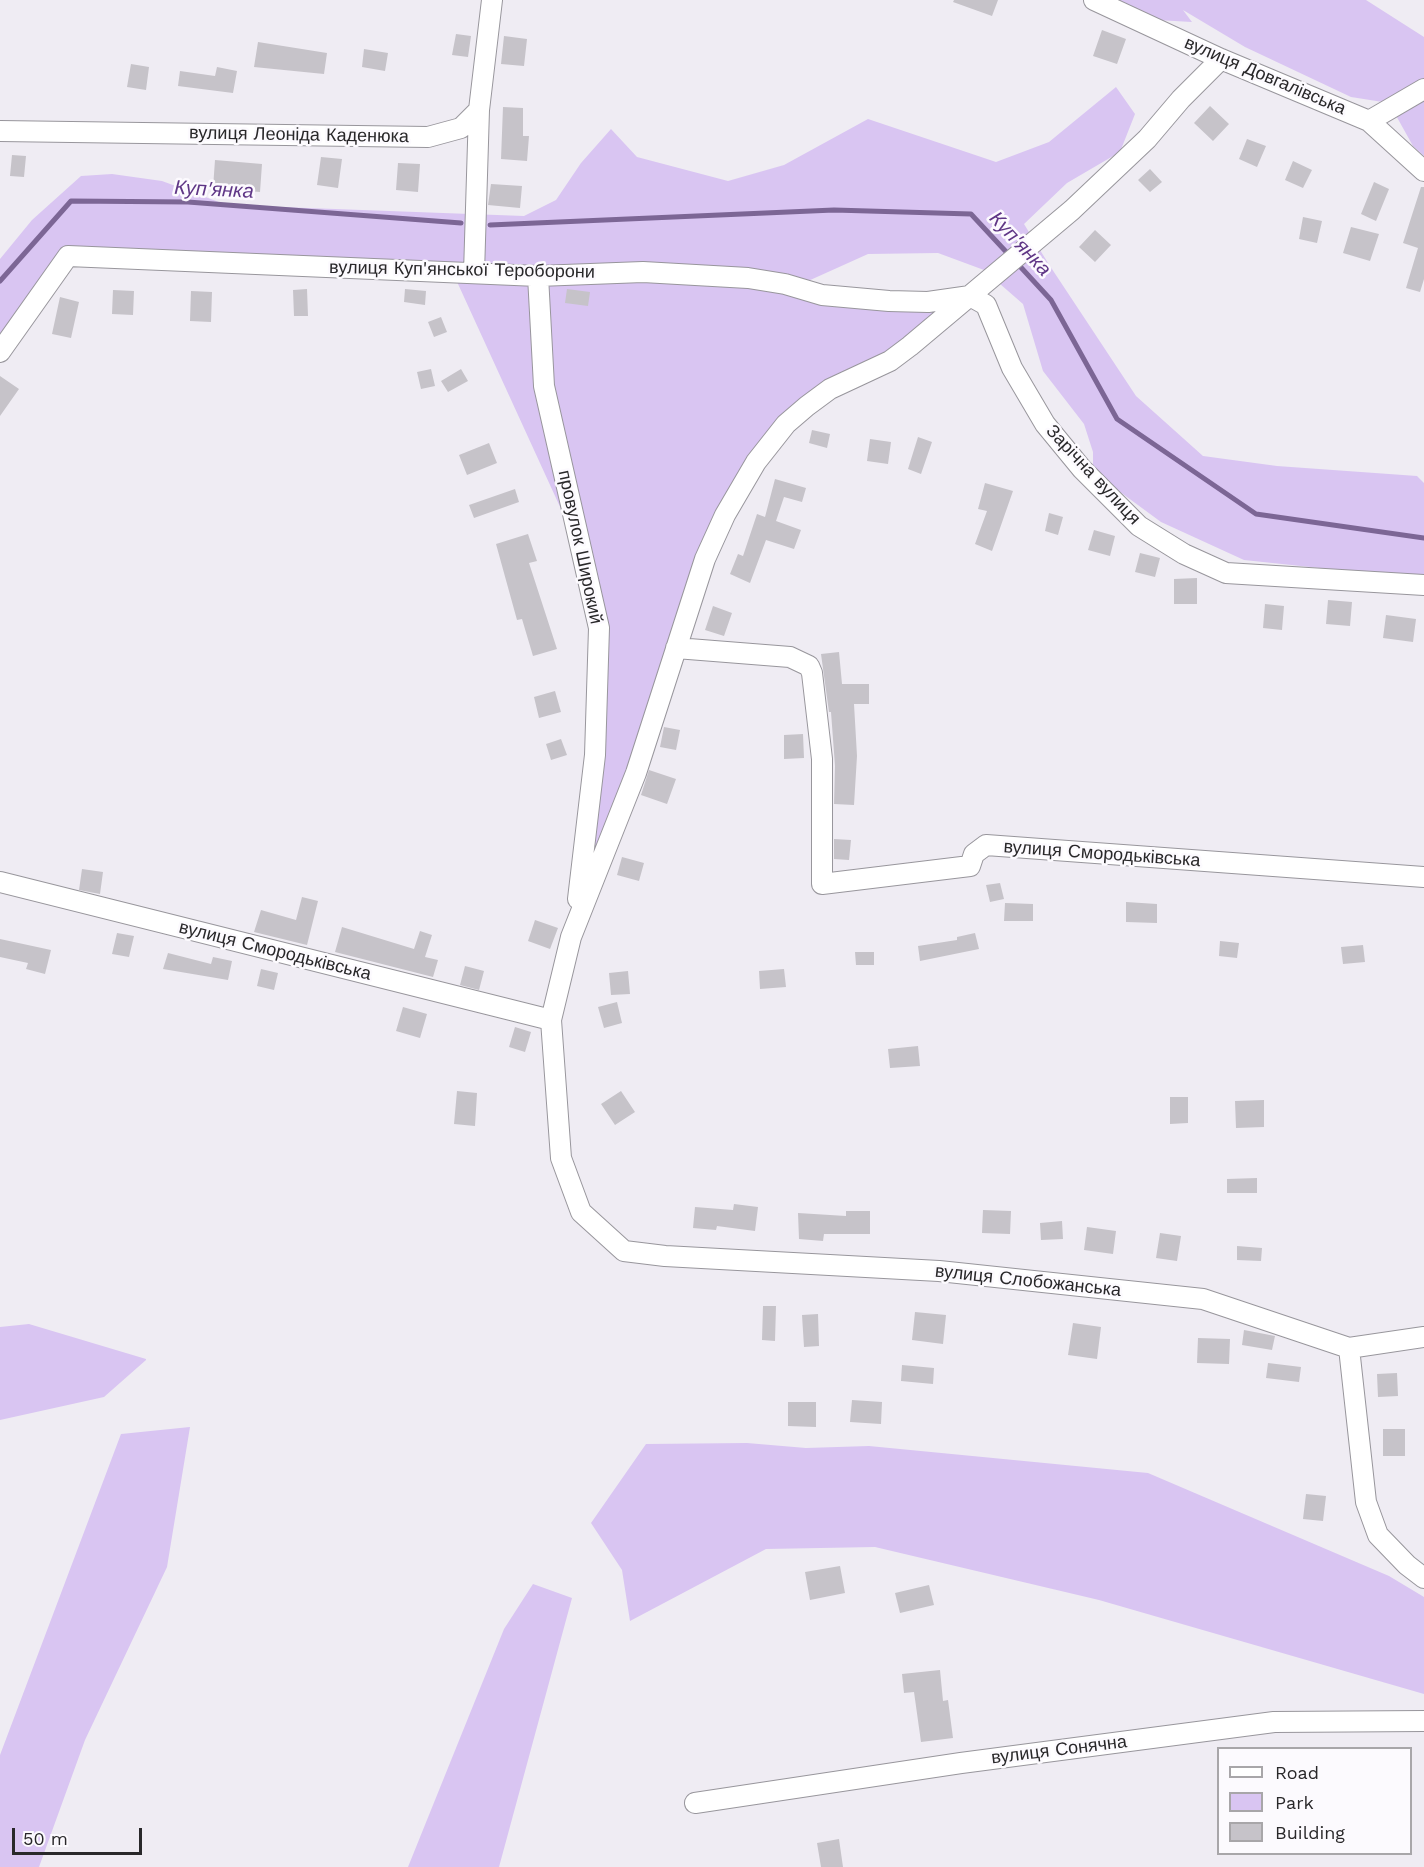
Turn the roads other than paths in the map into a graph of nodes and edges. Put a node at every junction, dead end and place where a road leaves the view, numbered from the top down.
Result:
1 (492, 0) edge
2 (1094, 0) edge
3 (1221, 59) junction
4 (1424, 89) edge
5 (479, 110) junction
6 (1369, 121) junction
7 (0, 131) edge
8 (1424, 171) edge
9 (474, 273) junction
10 (538, 276) junction
11 (970, 296) junction
12 (0, 352) edge
13 (1424, 585) edge
14 (676, 648) junction
15 (1424, 878) edge
16 (0, 882) edge
17 (574, 928) junction
18 (551, 1020) junction
19 (1424, 1337) edge
20 (1348, 1348) junction
21 (1423, 1576) edge
22 (1424, 1720) edge
23 (695, 1803) dead end

1 - 5 street
2 - 3 street, вулиця Довгалівська
3 - 6 street, вулиця Довгалівська
3 - 11 street
4 - 6 street
5 - 7 street, вулиця Леоніда Каденюка
5 - 9 street
6 - 8 street, вулиця Довгалівська
9 - 10 street, вулиця Куп'янської Тероборони
9 - 12 street, вулиця Куп'янської Тероборони
10 - 11 street, вулиця Куп'янської Тероборони
10 - 17 street, провулок Широкий
11 - 13 street, Зарічна вулиця
11 - 14 street
14 - 15 street, вулиця Смородьківська
14 - 17 street
16 - 18 street, вулиця Смородьківська
17 - 18 street
18 - 20 street, вулиця Слобожанська
19 - 20 street, вулиця Слобожанська
20 - 21 street
22 - 23 street, вулиця Сонячна

